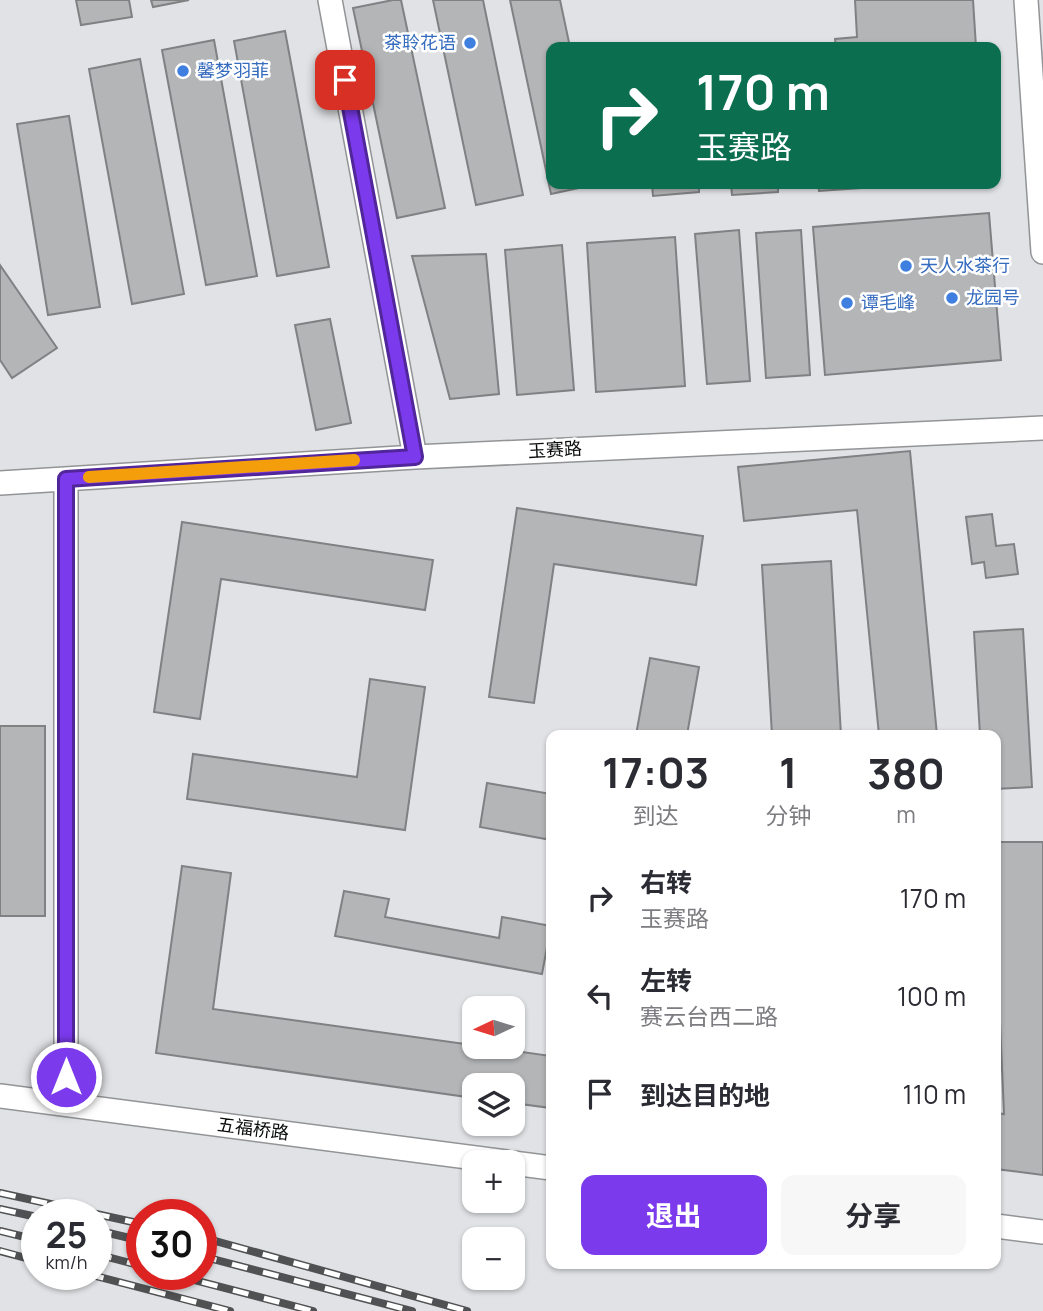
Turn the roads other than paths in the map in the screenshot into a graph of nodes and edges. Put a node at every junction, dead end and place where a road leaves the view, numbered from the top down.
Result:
1 (331, 0) edge
2 (1026, 0) edge
3 (1043, 252) edge
4 (1043, 428) edge
5 (415, 457) junction
6 (66, 479) junction
7 (0, 483) edge
8 (0, 1096) edge
9 (66, 1104) junction
10 (462, 1156) edge
11 (525, 1165) edge
12 (546, 1167) edge
13 (1001, 1227) edge
14 (1043, 1232) edge

1 - 5 street
2 - 3 street
4 - 5 street, 玉赛路
5 - 6 street, 玉赛路
6 - 7 street, 玉赛路
6 - 9 street
8 - 9 street, 五福桥路
9 - 10 street, 五福桥路
11 - 12 street
13 - 14 street

